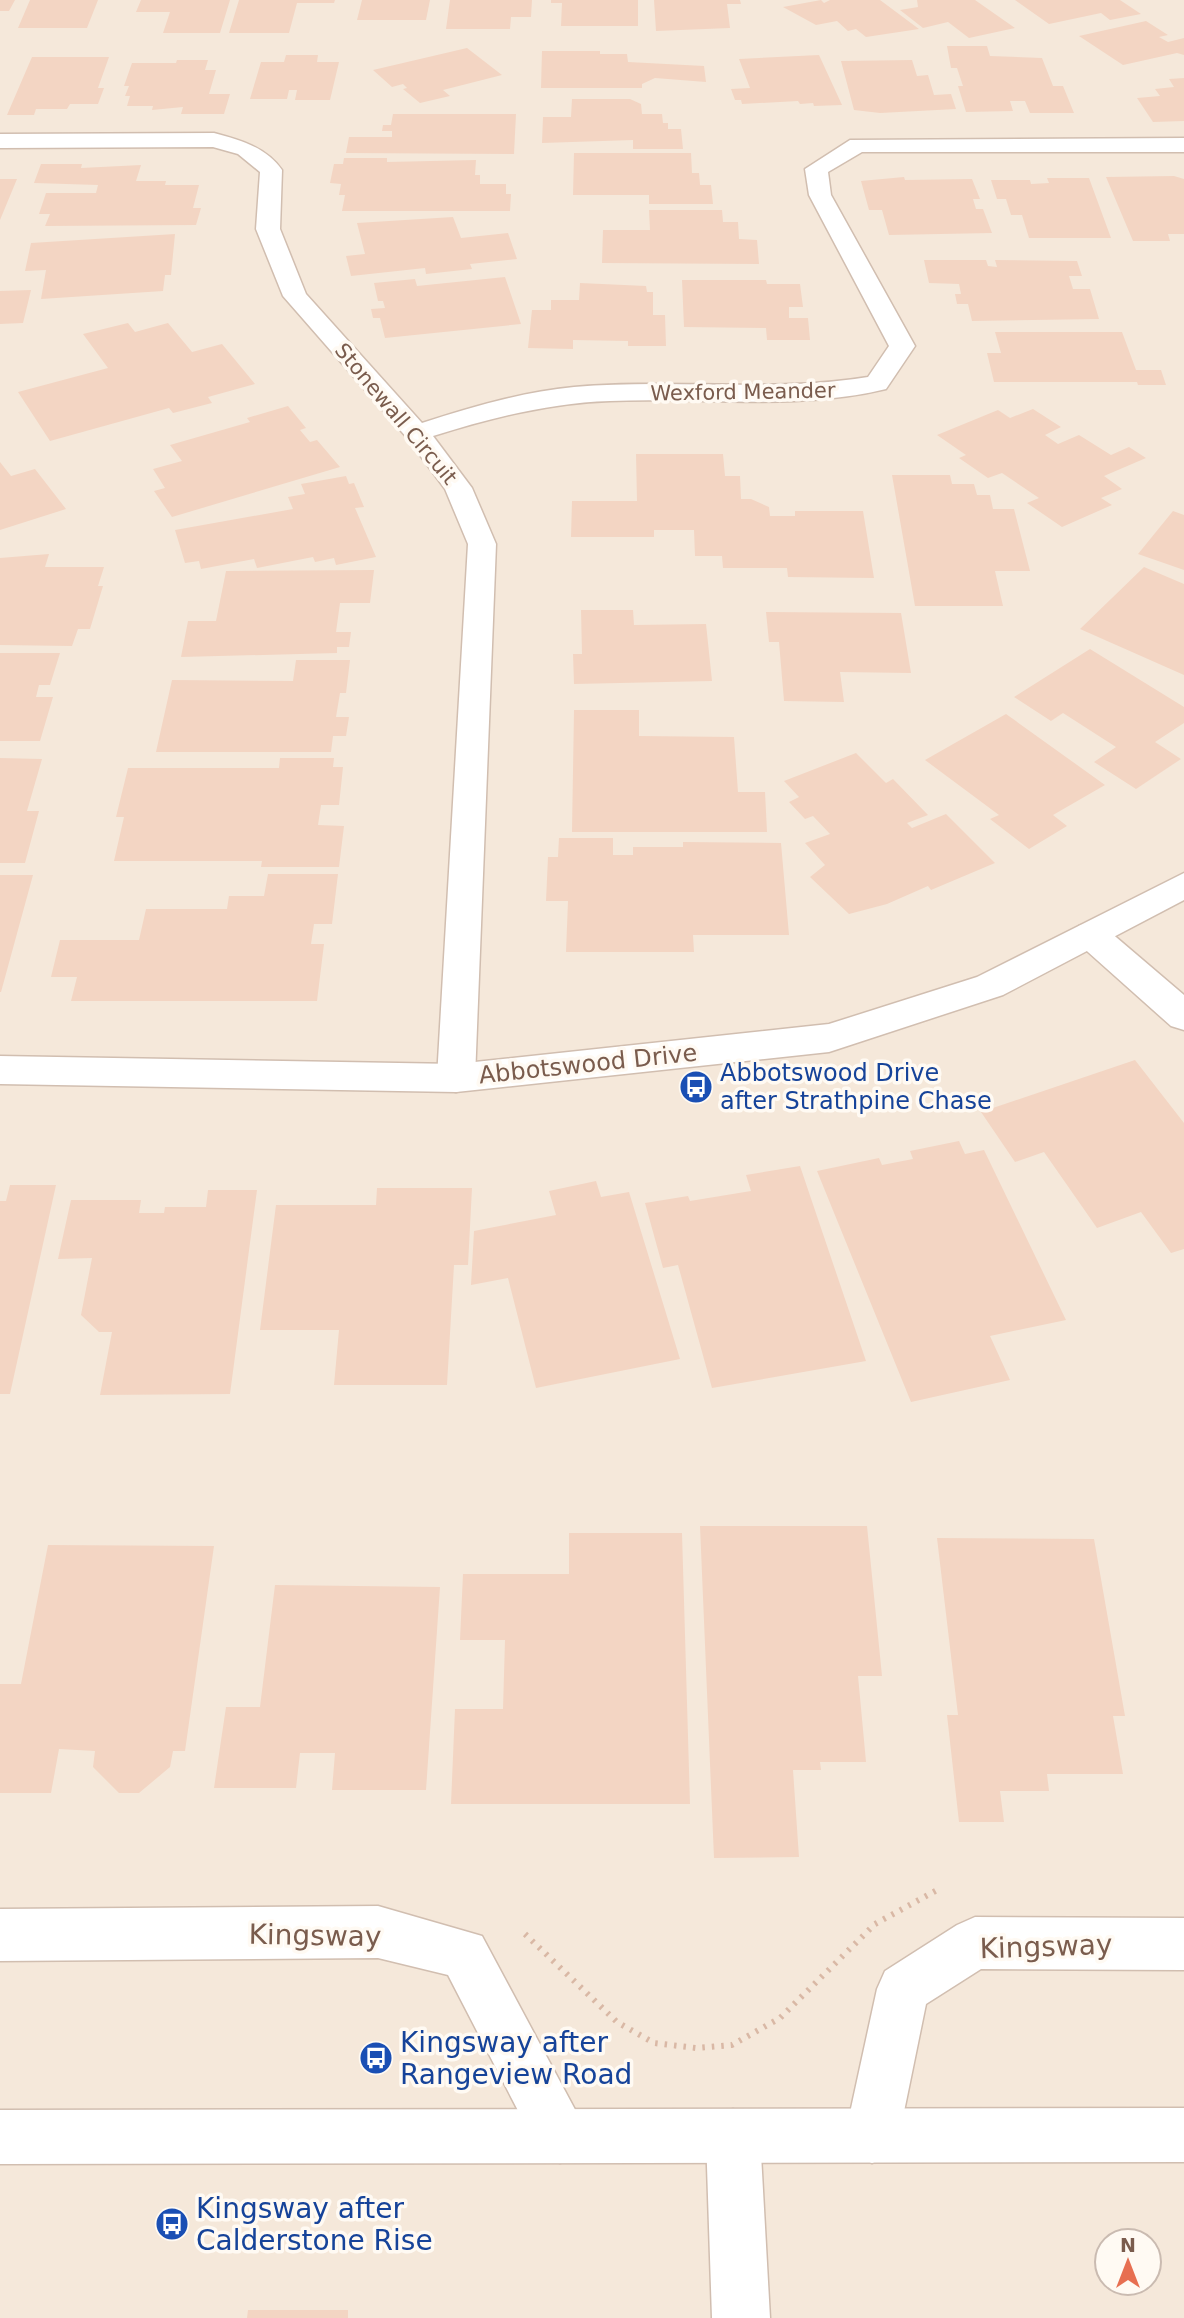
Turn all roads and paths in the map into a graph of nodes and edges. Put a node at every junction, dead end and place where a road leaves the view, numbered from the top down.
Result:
1 (0, 141) edge
2 (1184, 145) edge
3 (417, 433) junction
4 (1184, 885) edge
5 (1091, 935) junction
6 (1184, 1016) edge
7 (0, 1070) edge
8 (456, 1078) junction
9 (512, 1927) dead end
10 (0, 1935) edge
11 (975, 1943) junction
12 (1184, 1944) edge
13 (1184, 2135) edge
14 (560, 2136) junction
15 (733, 2136) junction
16 (872, 2136) junction
17 (0, 2137) edge
18 (741, 2318) edge

1 - 3 street, Stonewall Circuit
2 - 3 street, Wexford Meander
3 - 8 street, Stonewall Circuit
4 - 5 street, Abbotswood Drive
5 - 6 street
5 - 8 street, Abbotswood Drive
7 - 8 street, Abbotswood Drive
9 - 11 path
10 - 14 street, Kingsway
11 - 12 street, Kingsway
11 - 16 street, Kingsway
13 - 16 street
14 - 15 street
14 - 17 street
15 - 16 street
15 - 18 street

